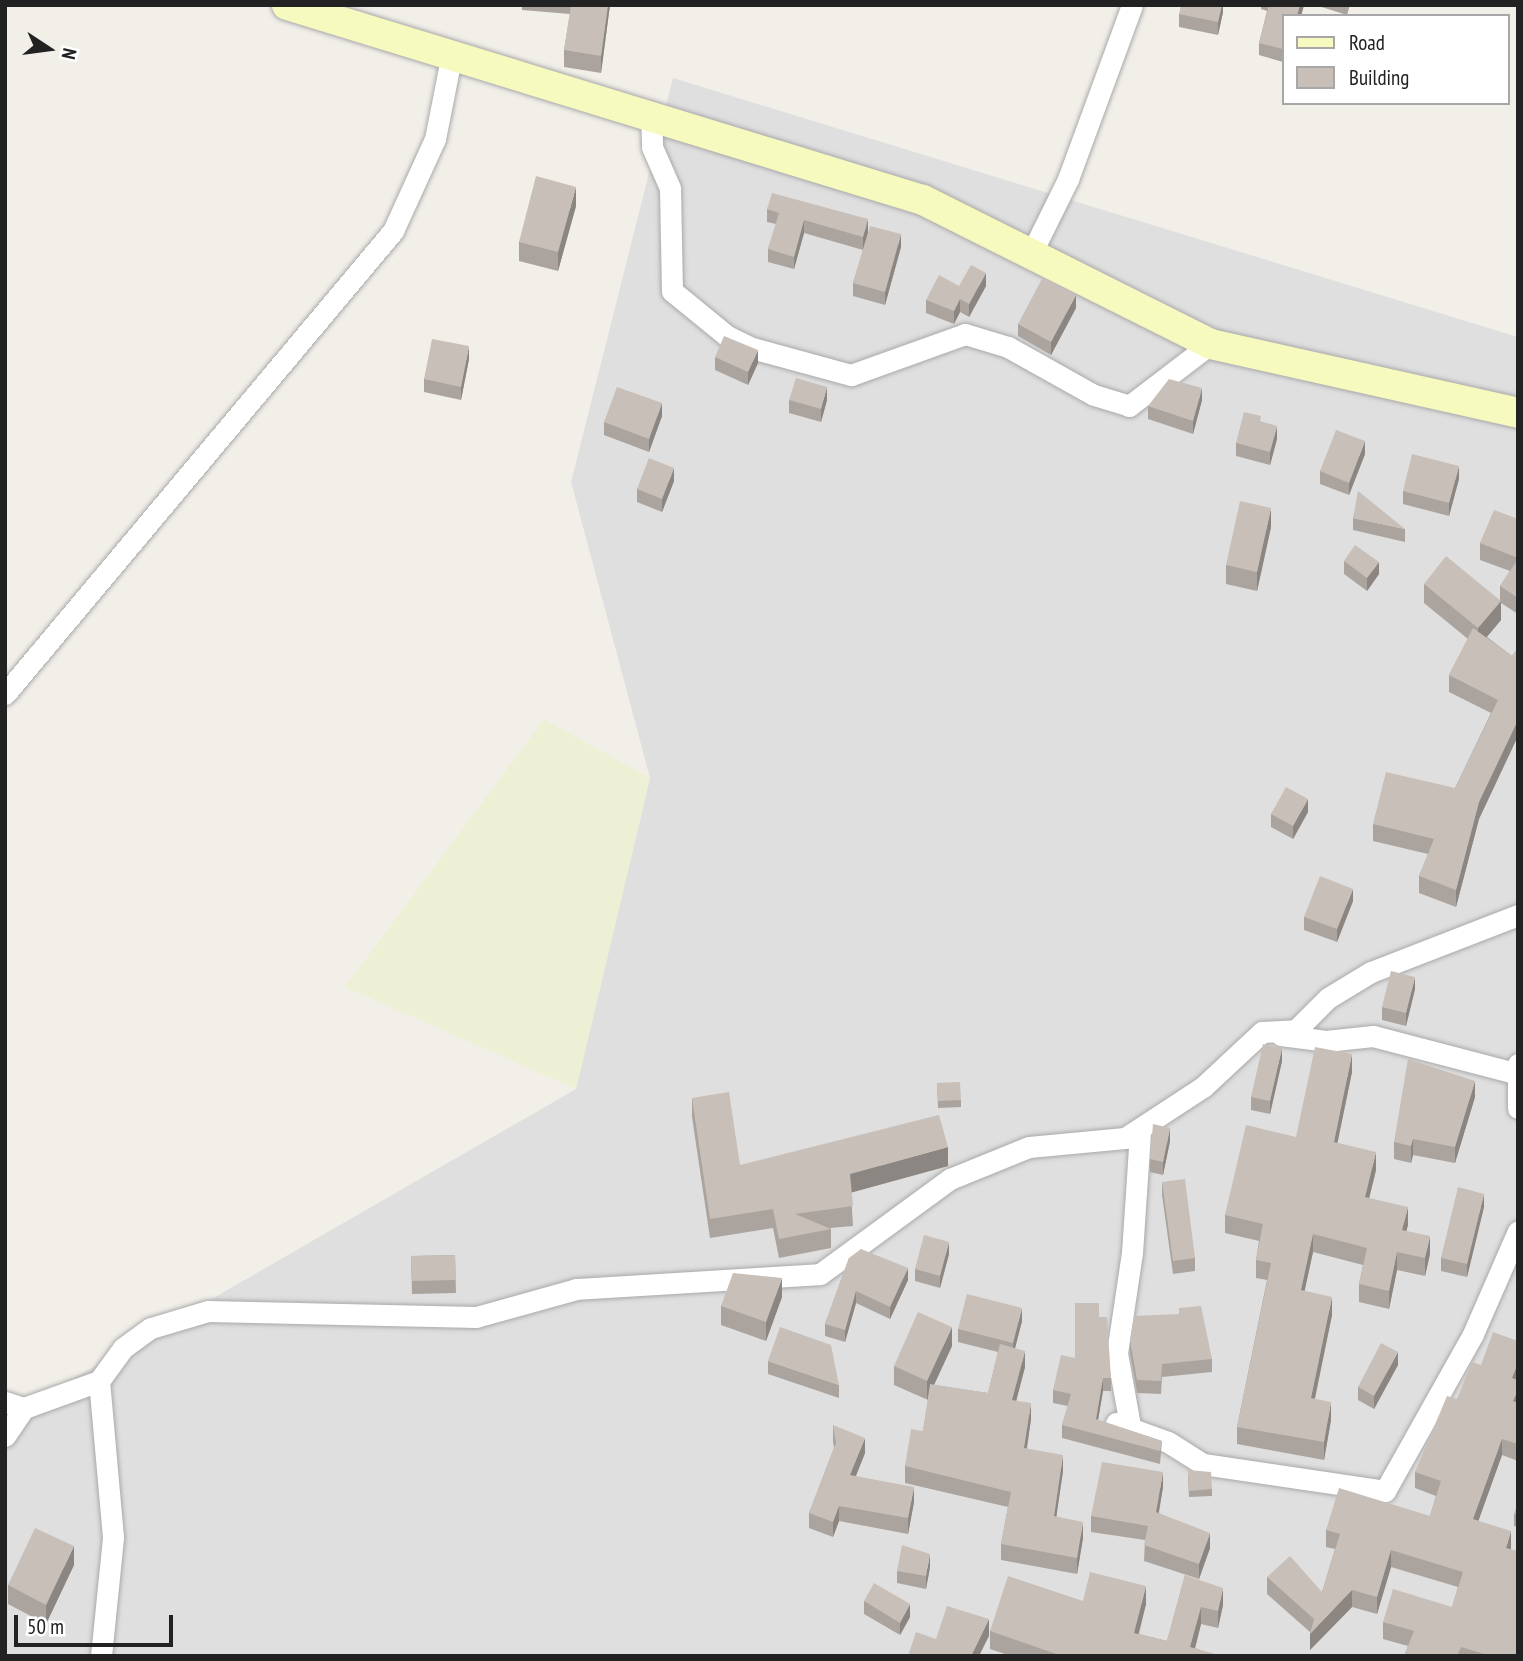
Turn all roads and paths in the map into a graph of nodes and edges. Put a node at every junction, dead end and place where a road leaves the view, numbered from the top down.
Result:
1 (287, 5) edge
2 (1132, 5) edge
3 (451, 58) junction
4 (650, 114) junction
5 (1031, 254) junction
6 (1210, 344) junction
7 (1518, 413) edge
8 (5, 694) edge
9 (1518, 915) edge
10 (1262, 1032) junction
11 (1516, 1068) edge
12 (1518, 1108) edge
13 (1141, 1138) junction
14 (1518, 1231) edge
15 (99, 1381) junction
16 (15, 1405) edge
17 (5, 1436) edge
18 (101, 1656) edge

1 - 3 street
2 - 5 street
3 - 4 street
3 - 8 street
4 - 5 street
4 - 6 street
5 - 6 street
6 - 7 street
9 - 10 street
10 - 11 street
10 - 13 street
11 - 12 street
13 - 14 street
13 - 15 street
15 - 16 street
15 - 18 street
16 - 17 street

